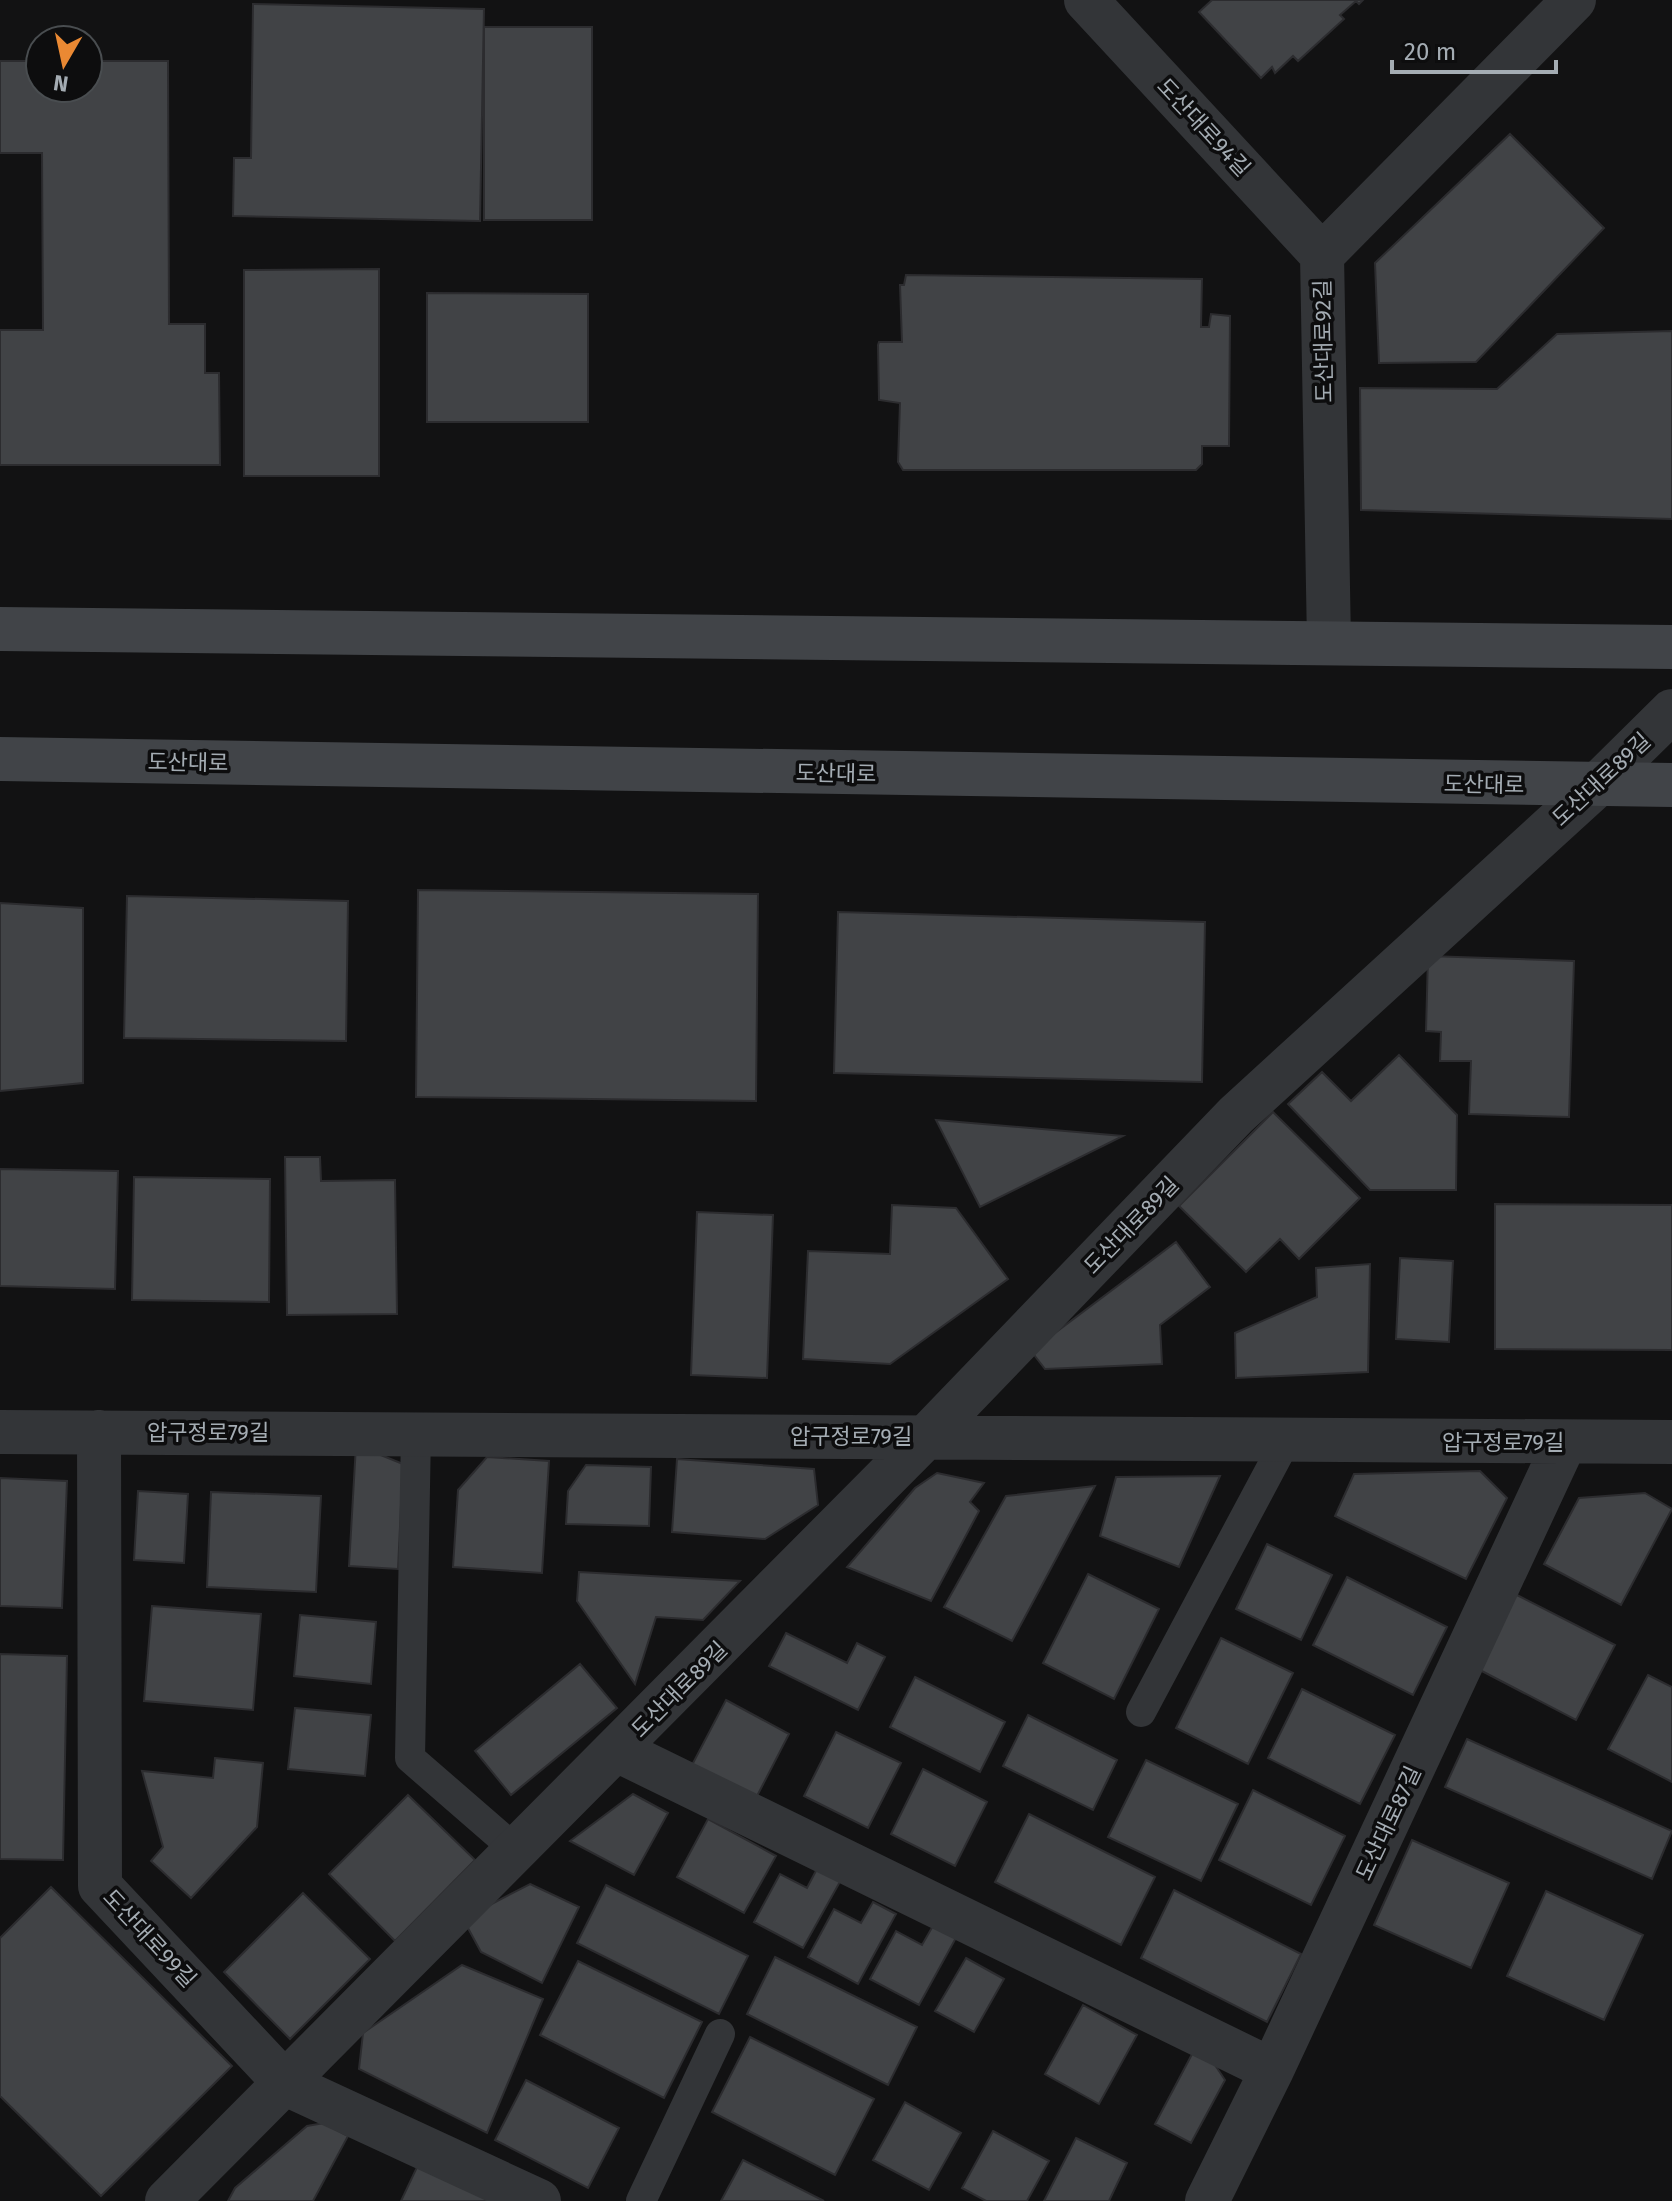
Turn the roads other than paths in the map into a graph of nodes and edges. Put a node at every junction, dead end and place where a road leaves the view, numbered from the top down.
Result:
1 (1086, 0) edge
2 (1574, 0) edge
3 (1322, 255) junction
4 (0, 629) edge
5 (1329, 642) junction
6 (1672, 647) edge
7 (1668, 715) edge
8 (0, 759) edge
9 (1672, 785) edge
10 (1596, 786) junction
11 (0, 1432) edge
12 (99, 1432) junction
13 (416, 1433) junction
14 (927, 1436) junction
15 (1286, 1440) junction
16 (1565, 1442) junction
17 (1672, 1442) edge
18 (1141, 1712) dead end
19 (617, 1750) junction
20 (517, 1851) junction
21 (720, 2034) dead end
22 (1272, 2070) junction
23 (286, 2084) junction
24 (167, 2201) edge
25 (539, 2201) edge
26 (641, 2201) edge
27 (1207, 2201) edge

1 - 3 street, 도산대로94길
2 - 3 street, 도산대로92길
3 - 5 street, 도산대로92길
4 - 5 main road
5 - 6 main road
7 - 10 street, 도산대로89길
8 - 10 main road, 도산대로
9 - 10 main road, 도산대로
10 - 14 street, 도산대로89길
11 - 12 street, 압구정로79길
12 - 13 street, 압구정로79길
12 - 23 street, 도산대로99길
13 - 14 street, 압구정로79길
13 - 20 lane
14 - 15 street, 압구정로79길
14 - 19 street, 도산대로89길
15 - 16 street, 압구정로79길
15 - 18 lane
16 - 17 street, 압구정로79길
16 - 22 street, 도산대로87길
19 - 20 street, 도산대로89길
19 - 22 street, 도산대로89길
20 - 23 street, 도산대로89길
21 - 26 lane
22 - 27 street, 도산대로87길
23 - 24 street, 도산대로89길
23 - 25 street, 도산대로99길

